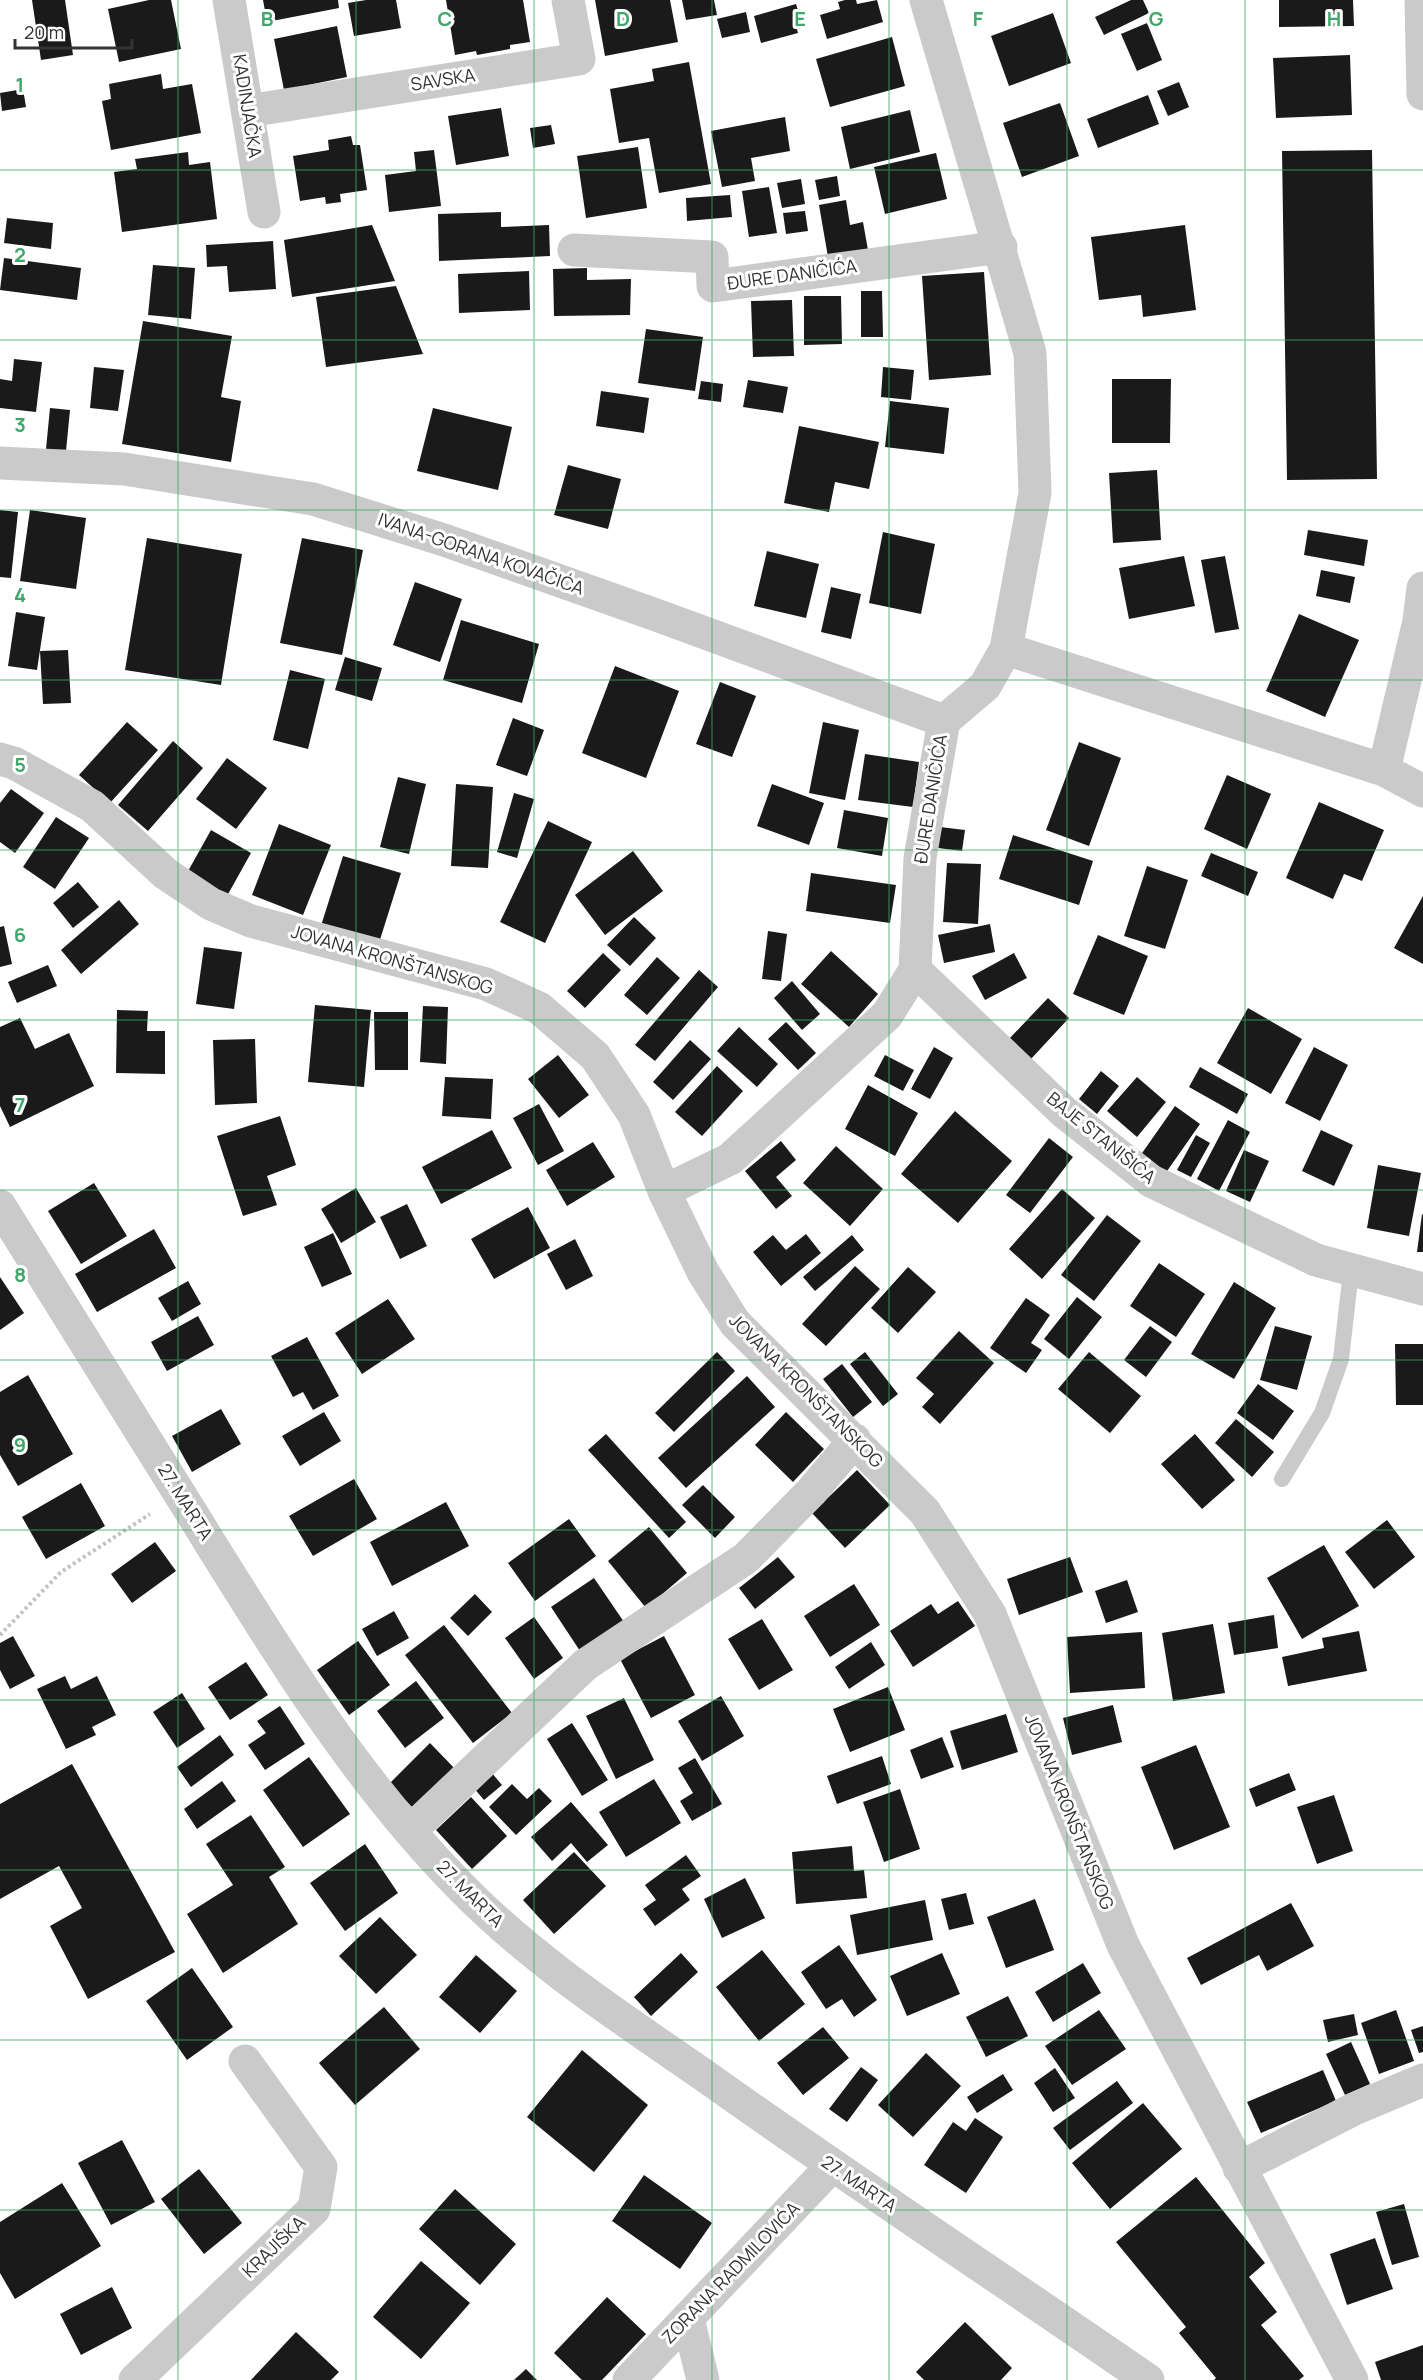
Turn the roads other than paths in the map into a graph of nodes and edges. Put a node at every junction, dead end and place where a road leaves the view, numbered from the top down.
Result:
1 (229, 0) edge
2 (568, 0) edge
3 (926, 0) edge
4 (1421, 0) edge
5 (1423, 94) edge
6 (248, 111) junction
7 (264, 212) dead end
8 (1001, 247) junction
9 (574, 250) dead end
10 (0, 463) edge
11 (1423, 588) edge
12 (1006, 649) junction
13 (944, 721) junction
14 (0, 759) edge
15 (1384, 770) junction
16 (1423, 791) edge
17 (915, 970) junction
18 (664, 1191) junction
19 (0, 1206) edge
20 (1352, 1271) junction
21 (1423, 1289) edge
22 (855, 1440) junction
23 (1282, 1479) dead end
24 (410, 1831) junction
25 (245, 2061) dead end
26 (1423, 2080) edge
27 (832, 2166) junction
28 (1239, 2168) junction
29 (688, 2319) junction
30 (135, 2380) edge
31 (629, 2380) edge
32 (703, 2380) edge
33 (1148, 2380) edge
34 (1352, 2380) edge

1 - 6 street, KADINJAČKA
2 - 6 street, SAVSKA
3 - 8 street, ĐURE DANIČIĆA
4 - 5 street
6 - 7 street, KADINJAČKA
8 - 9 street, ĐURE DANIČIĆA
8 - 12 street, ĐURE DANIČIĆA
10 - 13 street, IVANA-GORANA KOVAČIĆA
11 - 15 street
12 - 13 street, ĐURE DANIČIĆA
12 - 15 street
13 - 17 street, ĐURE DANIČIĆA
14 - 18 street, JOVANA KRONŠTANSKOG
15 - 16 street
17 - 18 street, ĐURE DANIČIĆA
17 - 20 street, BAJE STANIŠIĆA
18 - 22 street, JOVANA KRONŠTANSKOG
19 - 24 street, 27. MARTA
20 - 21 street, BAJE STANIŠIĆA
20 - 23 lane
22 - 24 street
22 - 28 street, JOVANA KRONŠTANSKOG
24 - 27 street, 27. MARTA
25 - 30 street, KRAJIŠKA
26 - 28 street
27 - 29 street, ZORANA RADMILOVIĆA
27 - 33 street, 27. MARTA
28 - 34 street, JOVANA KRONŠTANSKOG
29 - 31 street, ZORANA RADMILOVIĆA
29 - 32 street

